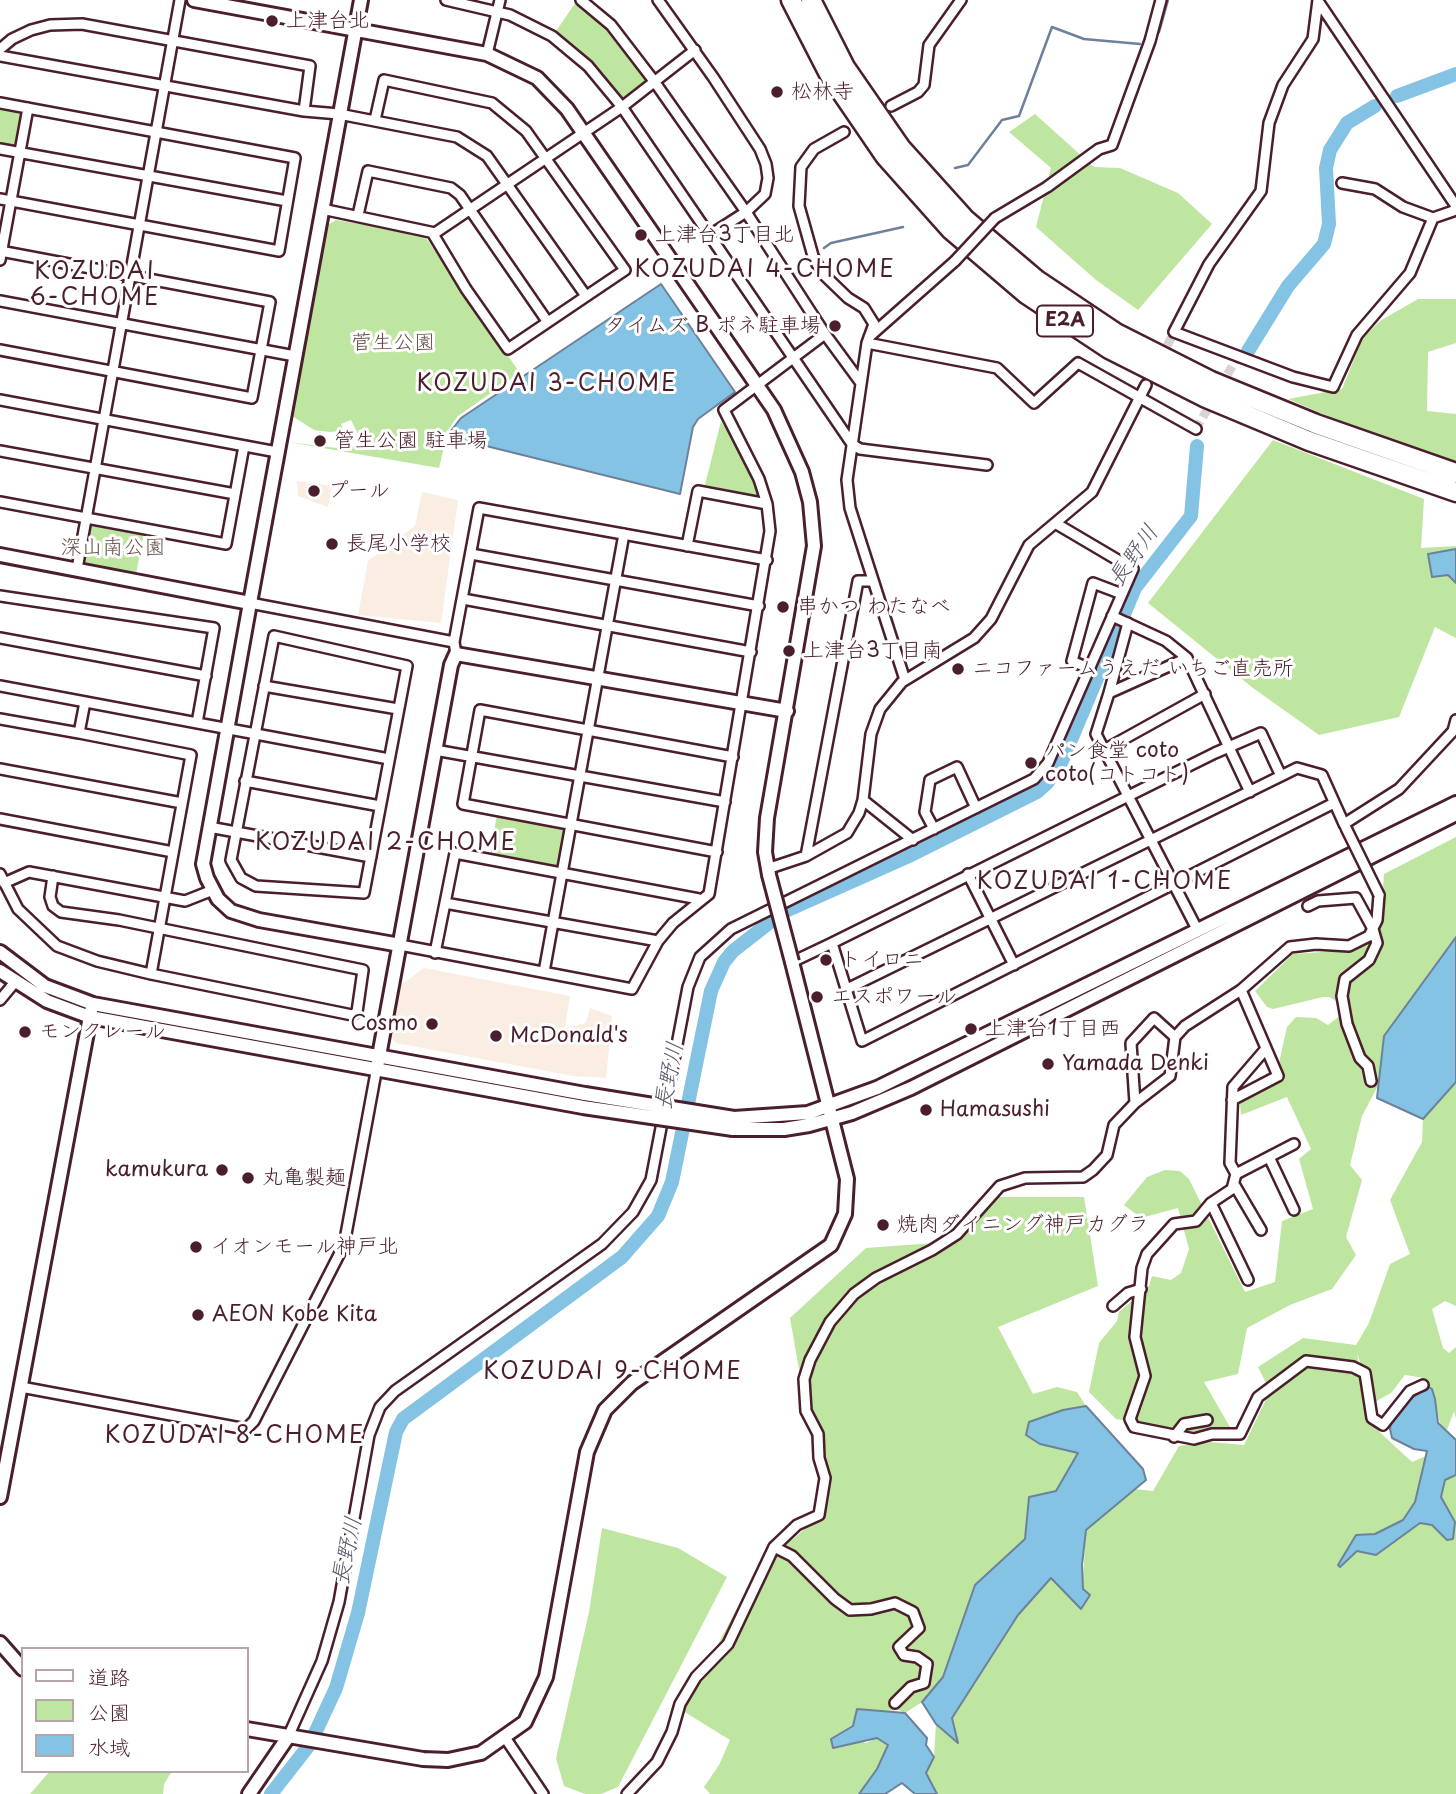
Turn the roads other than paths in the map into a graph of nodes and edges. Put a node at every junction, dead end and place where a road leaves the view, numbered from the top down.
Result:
1 (180, 0) edge
2 (194, 0) edge
3 (361, 0) edge
4 (446, 0) edge
5 (500, 0) edge
6 (581, 0) edge
7 (658, 0) edge
8 (791, 0) edge
9 (811, 0) edge
10 (961, 0) edge
11 (1160, 0) edge
12 (1318, 0) edge
13 (498, 11) junction
14 (355, 29) junction
15 (173, 41) junction
16 (0, 49) edge
17 (695, 50) junction
18 (487, 54) junction
19 (0, 56) edge
20 (654, 81) junction
21 (165, 87) junction
22 (0, 103) edge
23 (891, 106) dead end
24 (622, 107) junction
25 (28, 108) junction
26 (304, 111) junction
27 (339, 114) junction
28 (375, 120) junction
29 (156, 132) junction
30 (583, 132) junction
31 (844, 132) dead end
32 (0, 149) edge
33 (20, 153) junction
34 (547, 157) junction
35 (148, 176) junction
36 (1342, 183) dead end
37 (508, 184) junction
38 (0, 199) edge
39 (11, 201) junction
40 (287, 201) junction
41 (1456, 208) edge
42 (322, 209) junction
43 (469, 210) junction
44 (746, 212) junction
45 (358, 215) junction
46 (1433, 218) junction
47 (139, 225) junction
48 (435, 233) junction
49 (710, 234) junction
50 (1, 254) edge
51 (130, 276) junction
52 (586, 296) junction
53 (0, 300) edge
54 (547, 321) junction
55 (122, 323) junction
56 (825, 334) junction
57 (867, 341) junction
58 (261, 349) junction
59 (0, 350) edge
60 (295, 356) junction
61 (794, 359) junction
62 (113, 371) junction
63 (861, 383) junction
64 (1146, 385) dead end
65 (758, 387) junction
66 (1141, 396) junction
67 (0, 400) edge
68 (104, 420) junction
69 (1196, 429) dead end
70 (852, 444) junction
71 (244, 446) junction
72 (0, 451) edge
73 (277, 452) junction
74 (987, 466) dead end
75 (95, 468) junction
76 (1456, 473) edge
77 (1456, 492) edge
78 (235, 494) junction
79 (0, 502) edge
80 (767, 504) junction
81 (86, 518) junction
82 (1055, 523) junction
83 (624, 534) junction
84 (687, 546) junction
85 (471, 554) junction
86 (0, 555) edge
87 (766, 560) junction
88 (77, 569) junction
89 (616, 580) junction
90 (872, 581) junction
91 (1122, 594) junction
92 (0, 596) edge
93 (463, 599) junction
94 (250, 603) junction
95 (759, 606) junction
96 (1112, 616) junction
97 (1128, 623) junction
98 (607, 625) junction
99 (0, 638) edge
100 (455, 648) junction
101 (751, 652) junction
102 (1187, 659) junction
103 (1090, 669) junction
104 (206, 676) junction
105 (598, 677) junction
106 (905, 680) junction
107 (0, 686) edge
108 (264, 686) junction
109 (1109, 693) junction
110 (1205, 694) junction
111 (85, 702) junction
112 (742, 703) junction
113 (398, 709) junction
114 (787, 712) junction
115 (0, 719) edge
116 (1456, 720) edge
117 (197, 723) junction
118 (226, 729) junction
119 (588, 730) junction
120 (79, 733) junction
121 (254, 734) junction
122 (1229, 747) junction
123 (435, 750) junction
124 (1104, 750) junction
125 (471, 756) junction
126 (733, 757) junction
127 (389, 759) junction
128 (0, 769) edge
129 (580, 776) junction
130 (1281, 776) junction
131 (245, 780) junction
132 (1250, 792) junction
133 (1129, 797) junction
134 (863, 800) junction
135 (725, 802) junction
136 (182, 803) junction
137 (1334, 803) junction
138 (1456, 803) edge
139 (380, 806) junction
140 (976, 808) junction
141 (1456, 814) edge
142 (0, 819) edge
143 (571, 825) junction
144 (1345, 826) junction
145 (209, 827) junction
146 (934, 829) junction
147 (234, 831) junction
148 (913, 839) junction
149 (1151, 841) junction
150 (173, 852) junction
151 (717, 852) junction
152 (806, 856) junction
153 (370, 857) junction
154 (768, 872) junction
155 (562, 873) junction
156 (968, 874) junction
157 (53, 876) junction
158 (2, 878) edge
159 (1173, 885) junction
160 (213, 890) junction
161 (165, 898) junction
162 (699, 899) junction
163 (445, 903) junction
164 (1308, 906) dead end
165 (990, 920) junction
166 (553, 923) junction
167 (159, 928) junction
168 (1373, 929) junction
169 (1198, 931) junction
170 (658, 942) junction
171 (832, 943) junction
172 (400, 945) junction
173 (0, 952) edge
174 (435, 953) junction
175 (792, 962) junction
176 (1014, 965) junction
177 (0, 971) edge
178 (544, 972) junction
179 (151, 974) junction
180 (15, 982) junction
181 (847, 989) junction
182 (1241, 990) junction
183 (0, 1000) edge
184 (91, 1010) junction
185 (1175, 1037) junction
186 (1264, 1051) junction
187 (378, 1061) junction
188 (1371, 1081) dead end
189 (1232, 1101) junction
190 (1135, 1103) junction
191 (831, 1112) junction
192 (1294, 1144) dead end
193 (1269, 1157) junction
194 (1235, 1179) junction
195 (1211, 1203) junction
196 (1294, 1210) dead end
197 (1262, 1230) dead end
198 (1248, 1280) dead end
199 (1141, 1289) junction
200 (1113, 1306) dead end
201 (1423, 1385) dead end
202 (21, 1387) junction
203 (1207, 1420) dead end
204 (1174, 1437) junction
205 (0, 1497) edge
206 (774, 1547) junction
207 (1, 1648) edge
208 (21, 1667) edge
209 (895, 1703) dead end
210 (248, 1729) edge
211 (504, 1736) junction
212 (288, 1737) junction
213 (249, 1794) edge
214 (542, 1794) edge
215 (626, 1794) edge

1 - 15 street
2 - 14 street
3 - 14 street
4 - 13 street
5 - 13 street
6 - 20 street
7 - 17 street
8 - 77 highway, E2A
9 - 76 highway, E2A
10 - 23 street
11 - 57 street, bridge
12 - 41 street
12 - 46 street
13 - 18 street
13 - 24 street
14 - 18 street
14 - 27 street
15 - 16 street
15 - 21 street
15 - 26 street
17 - 20 street
17 - 44 street
18 - 30 street
19 - 21 street
20 - 24 street
20 - 44 street
21 - 26 street
21 - 29 street
22 - 25 street
24 - 30 street
24 - 49 street
25 - 29 street
25 - 33 street
26 - 27 street
27 - 28 street
27 - 42 street
28 - 34 street
28 - 37 street
29 - 35 street
29 - 40 street
30 - 34 street
30 - 65 street
31 - 57 street
32 - 33 street
33 - 35 street
33 - 39 street
34 - 37 street
34 - 52 street
35 - 40 street
35 - 47 street
36 - 46 street
37 - 43 street
37 - 52 street
38 - 39 street
39 - 47 street
39 - 50 street
40 - 47 street
41 - 46 street
42 - 45 street
42 - 60 street
43 - 45 street
43 - 48 street
43 - 54 street
44 - 49 street
44 - 56 street
45 - 48 street
47 - 51 street
48 - 54 street
49 - 61 street
50 - 51 street
51 - 55 street
51 - 58 street
52 - 54 street
53 - 55 street
55 - 58 street
55 - 62 street
56 - 61 street
56 - 63 street
57 - 63 street
57 - 66 street
58 - 60 street
58 - 62 street
59 - 62 street
60 - 73 street
61 - 65 street
61 - 70 street
62 - 68 street
63 - 70 street
64 - 66 street
65 - 80 street
65 - 114 street
66 - 69 street
66 - 82 street
67 - 68 street
68 - 71 street
68 - 75 street
70 - 74 street
70 - 90 street
71 - 73 street
71 - 78 street
72 - 75 street
73 - 94 street
75 - 78 street
75 - 81 street
78 - 81 street
79 - 81 street
80 - 84 street
80 - 87 street
81 - 88 street
82 - 91 street
82 - 106 street
83 - 84 street
83 - 85 street
83 - 89 street
84 - 87 street
85 - 89 street
85 - 93 street
86 - 88 street
87 - 95 street
88 - 94 street
89 - 95 street
89 - 98 street
90 - 106 street
90 - 152 street
91 - 96 street
91 - 103 street
92 - 104 street
93 - 98 street
93 - 100 street
94 - 100 street
94 - 118 street
95 - 101 street
96 - 97 street
96 - 103 street
97 - 102 street
97 - 109 street
98 - 101 street
98 - 105 street
99 - 104 street
100 - 105 street
100 - 123 street
101 - 112 street
102 - 109 street
102 - 110 street
103 - 140 street
104 - 117 street
105 - 112 street
105 - 119 street
106 - 134 street
107 - 111 street
108 - 113 street
108 - 113 street
108 - 121 street
109 - 124 street
110 - 122 street
110 - 124 street
111 - 117 street
111 - 120 street
112 - 114 street
112 - 126 street
113 - 127 street
114 - 154 street
115 - 120 street
116 - 144 street
117 - 118 street
118 - 121 street
118 - 145 street
119 - 125 street
119 - 126 street
119 - 129 street
120 - 136 street
121 - 127 street
121 - 131 street
122 - 130 street
122 - 132 street
122 - 133 street
123 - 125 street
123 - 172 street
124 - 133 street
125 - 129 street
125 - 143 street
126 - 135 street
127 - 139 street
128 - 136 street
129 - 135 street
129 - 143 street
130 - 132 street
130 - 137 street
131 - 139 street
131 - 147 street
132 - 149 street
133 - 149 street
133 - 156 street
134 - 148 street
134 - 152 street
135 - 151 street
136 - 150 street
137 - 144 street
137 - 159 street
138 - 169 street
139 - 153 street
140 - 146 street
140 - 146 street
141 - 191 street
142 - 150 street
143 - 151 street
143 - 155 street
144 - 168 street, bridge
145 - 147 street
145 - 160 street
146 - 148 street
147 - 153 street
147 - 153 street
148 - 212 street
149 - 159 street
149 - 165 street
150 - 161 street
151 - 162 street
152 - 154 street
154 - 175 street, bridge
155 - 162 street
155 - 163 street
155 - 166 street
156 - 165 street
156 - 171 street
157 - 158 street
157 - 161 street
157 - 167 street
158 - 179 street
159 - 169 street
159 - 176 street
160 - 161 street
160 - 172 street
161 - 167 street
162 - 170 street
163 - 166 street
163 - 174 street
164 - 168 street
165 - 176 street
165 - 181 street
166 - 170 street
166 - 178 street
167 - 179 street
167 - 179 street
168 - 182 street
168 - 188 street
169 - 191 street
170 - 178 street
171 - 175 street
171 - 181 street
172 - 174 street
172 - 187 street
173 - 184 street
174 - 178 street
175 - 191 street
176 - 181 street
177 - 180 street
180 - 183 street
180 - 184 street
182 - 185 street
182 - 186 street
184 - 187 street
184 - 202 street
185 - 190 street
185 - 190 street
186 - 189 street
186 - 189 street
187 - 191 street, bridge
187 - 202 street
189 - 194 street
190 - 206 street
191 - 211 street
192 - 193 street
193 - 194 street
193 - 196 street
194 - 195 street
194 - 197 street
195 - 198 street
195 - 199 street
199 - 200 street
199 - 204 street
201 - 204 street
202 - 205 street
203 - 204 street
206 - 209 street
206 - 215 street
207 - 208 street
210 - 212 street
211 - 212 street
211 - 214 street
212 - 213 street

